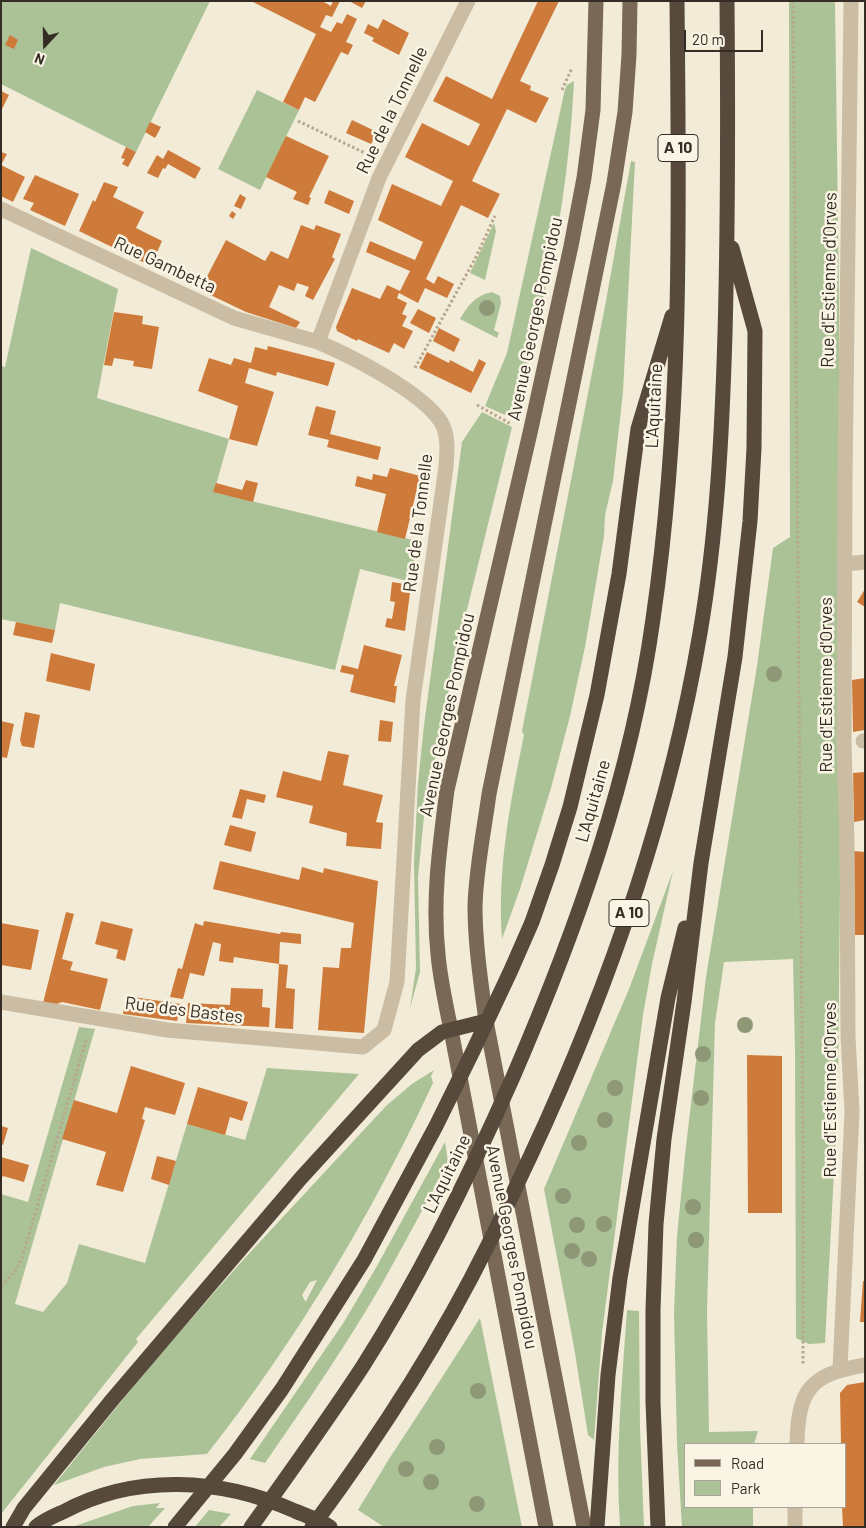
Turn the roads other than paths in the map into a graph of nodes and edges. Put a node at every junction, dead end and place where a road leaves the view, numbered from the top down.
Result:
1 (468, 1) edge
2 (596, 1) edge
3 (630, 1) edge
4 (677, 1) edge
5 (727, 1) edge
6 (852, 3) edge
7 (865, 14) edge
8 (1, 209) edge
9 (727, 230) junction
10 (678, 295) junction
11 (318, 342) junction
12 (865, 562) edge
13 (845, 564) junction
14 (701, 864) junction
15 (1, 1002) edge
16 (486, 1021) junction
17 (451, 1030) junction
18 (363, 1047) joint
19 (865, 1365) edge
20 (840, 1369) junction
21 (797, 1443) edge
22 (795, 1508) edge
23 (13, 1527) edge
24 (36, 1527) edge
25 (175, 1527) edge
26 (251, 1527) edge
27 (312, 1527) edge
28 (330, 1527) edge
29 (546, 1527) edge
30 (584, 1527) edge
31 (597, 1527) edge
32 (658, 1527) edge
33 (795, 1527) edge

1 - 11 street, Rue de la Tonnelle
2 - 17 main road, Avenue Georges Pompidou
3 - 16 main road, Avenue Georges Pompidou
4 - 10 highway, L'Aquitaine / A 10
5 - 9 highway, A 10
6 - 7 street
6 - 13 street, Rue d'Estienne d'Orves
8 - 11 street, Rue Gambetta
9 - 14 highway
9 - 27 highway, A 10
10 - 25 highway
10 - 26 highway, L'Aquitaine / A 10
11 - 18 street, Rue de la Tonnelle
12 - 13 street
13 - 20 street, Rue d'Estienne d'Orves
14 - 31 highway
14 - 32 highway
15 - 18 street, Rue des Bastes
16 - 17 highway
16 - 30 main road, Avenue Georges Pompidou
17 - 23 highway
17 - 29 main road, Avenue Georges Pompidou
19 - 20 street
20 - 21 street
22 - 33 street
24 - 28 highway

